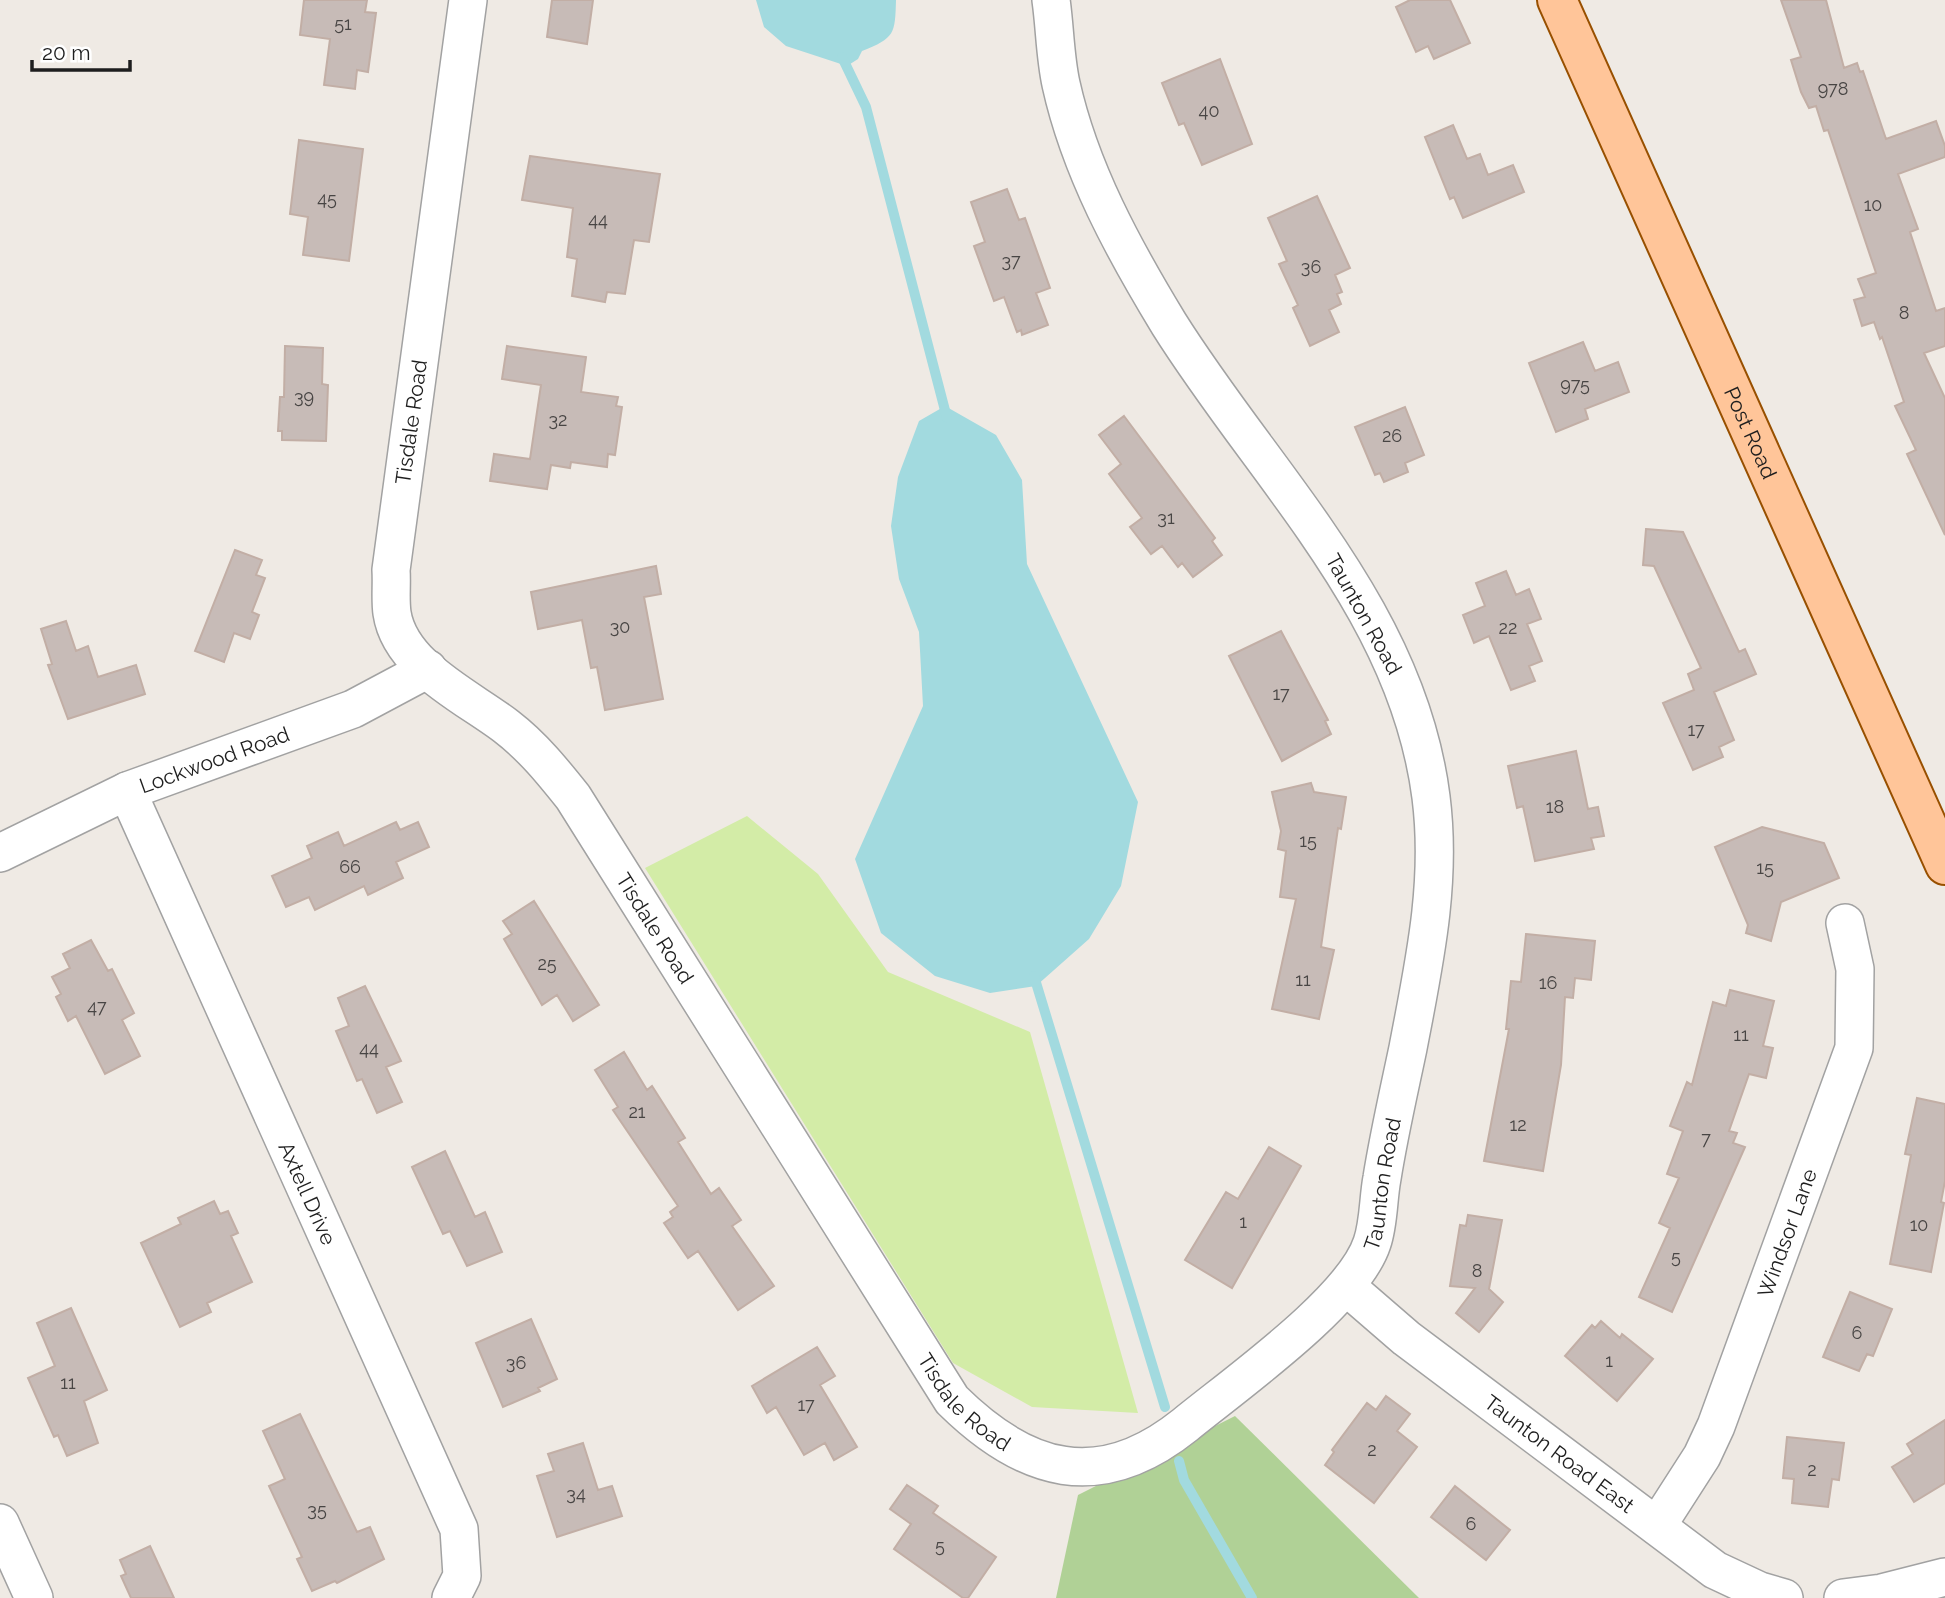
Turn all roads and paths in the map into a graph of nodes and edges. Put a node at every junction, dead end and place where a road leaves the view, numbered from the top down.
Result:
1 (468, 0) edge
2 (1051, 0) edge
3 (1558, 0) edge
4 (428, 668) junction
5 (128, 791) junction
6 (1937, 825) edge
7 (6, 839) edge
8 (1945, 865) edge
9 (1845, 923) dead end
10 (1347, 1287) junction
11 (0, 1523) edge
12 (1657, 1526) junction
13 (1945, 1577) edge
14 (34, 1598) edge
15 (451, 1598) edge
16 (1784, 1598) edge
17 (1843, 1598) edge

1 - 4 street, Tisdale Road
2 - 10 street, Taunton Road
3 - 6 main road, Post Road
4 - 5 street, Lockwood Road
4 - 10 street, Tisdale Road
5 - 7 street, Lockwood Road
5 - 15 street, Axtell Drive
6 - 8 main road, Post Road
9 - 12 street, Windsor Lane
10 - 12 street, Taunton Road East
11 - 14 street
12 - 16 street, Taunton Road East
13 - 17 street

